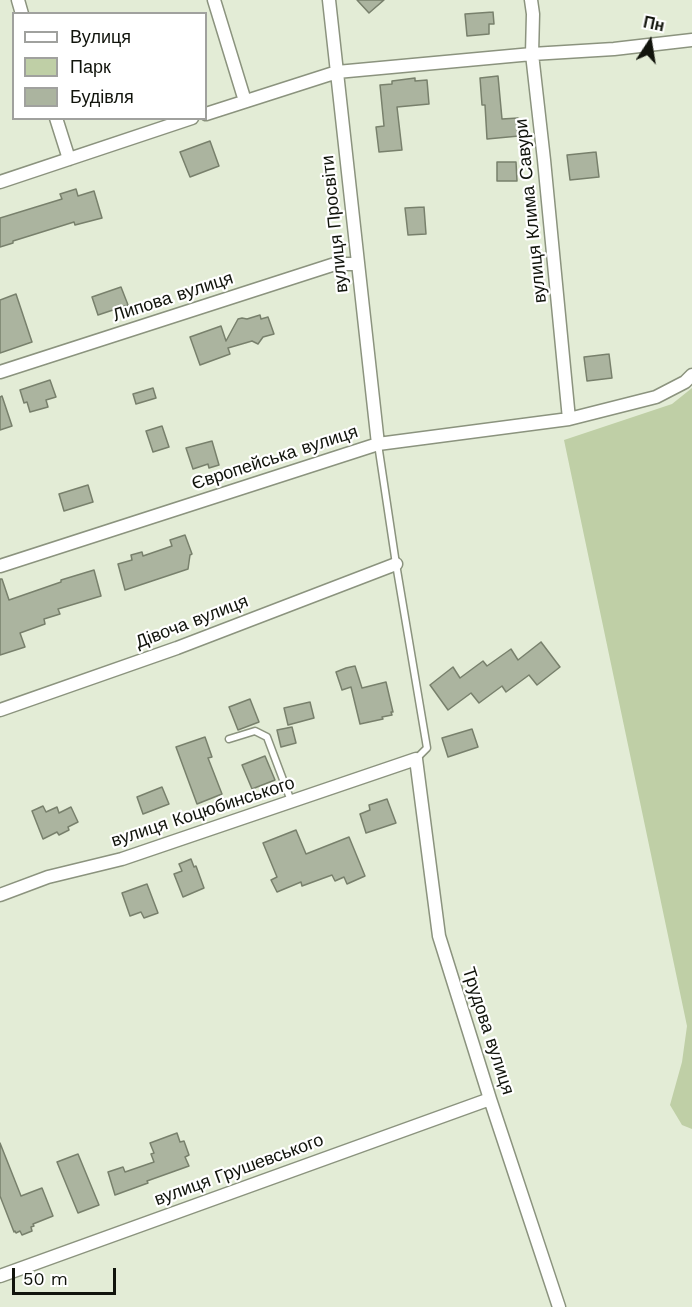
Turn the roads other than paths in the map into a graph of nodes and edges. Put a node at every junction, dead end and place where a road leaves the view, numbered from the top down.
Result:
1 (214, 0) edge
2 (329, 0) edge
3 (531, 0) edge
4 (692, 40) edge
5 (532, 54) junction
6 (337, 72) junction
7 (245, 101) junction
8 (207, 114) edge
9 (57, 120) edge
10 (186, 120) edge
11 (69, 159) junction
12 (0, 182) edge
13 (357, 264) junction
14 (0, 372) edge
15 (692, 375) edge
16 (569, 419) junction
17 (378, 444) junction
18 (396, 564) junction
19 (0, 566) edge
20 (0, 710) edge
21 (230, 739) dead end
22 (416, 759) junction
23 (291, 801) junction
24 (0, 895) edge
25 (490, 1099) junction
26 (0, 1276) edge
27 (559, 1307) edge

1 - 7 street
2 - 6 street, вулиця Просвіти
3 - 5 street, вулиця Клима Савури
4 - 5 street
5 - 6 street
5 - 16 street, вулиця Клима Савури
6 - 7 street
6 - 13 street, вулиця Просвіти
7 - 8 street
9 - 11 street
10 - 11 street
11 - 12 street
13 - 14 street, Липова вулиця
13 - 17 street, вулиця Просвіти
15 - 16 street, Європейська вулиця
16 - 17 street, Європейська вулиця
17 - 18 lane
17 - 19 street, Європейська вулиця
18 - 20 street, Дівоча вулиця
18 - 22 lane
21 - 23 lane
22 - 23 street, вулиця Коцюбинського
22 - 25 street, Трудова вулиця
23 - 24 street, вулиця Коцюбинського
25 - 26 street, вулиця Грушевського
25 - 27 street, Трудова вулиця

